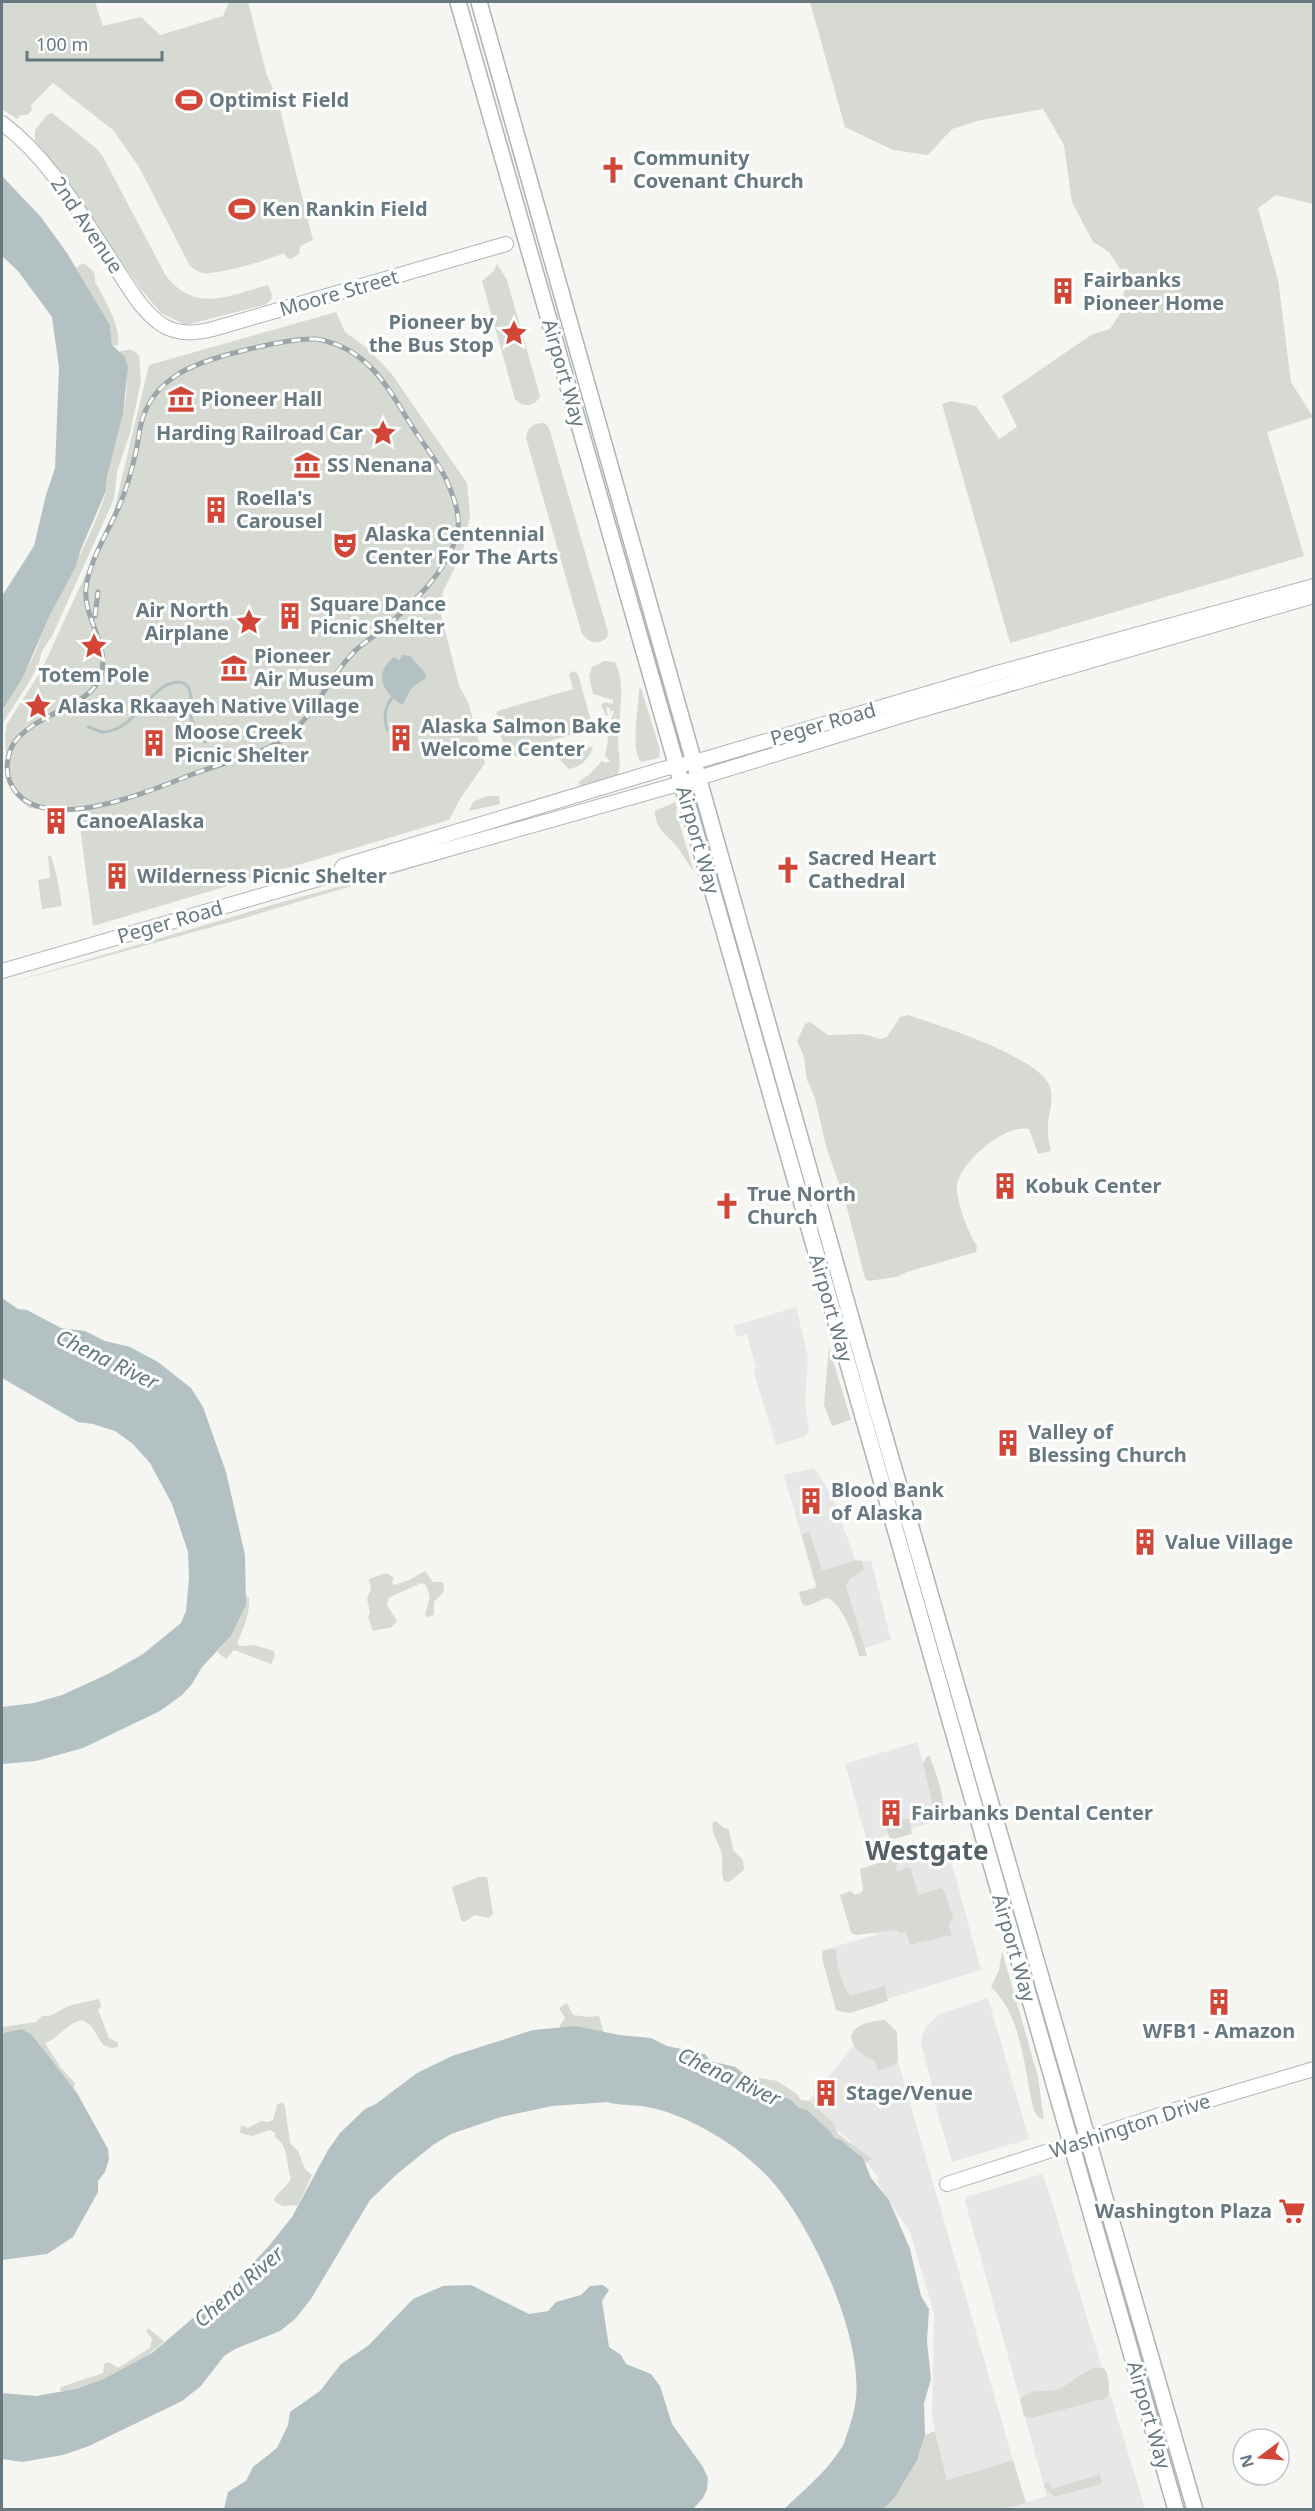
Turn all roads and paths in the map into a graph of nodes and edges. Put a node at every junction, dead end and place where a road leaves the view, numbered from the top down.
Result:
1 (458, 2) edge
2 (479, 2) edge
3 (2, 123) edge
4 (506, 244) dead end
5 (171, 329) joint
6 (1314, 586) edge
7 (1314, 596) edge
8 (695, 762) junction
9 (677, 766) junction
10 (700, 777) junction
11 (682, 783) junction
12 (339, 873) junction
13 (2, 971) edge
14 (1314, 2069) edge
15 (1087, 2140) junction
16 (1071, 2145) junction
17 (946, 2184) dead end
18 (1176, 2510) edge
19 (1195, 2510) edge

1 - 9 main road, Airport Way
2 - 8 main road, Airport Way
3 - 5 main road, 2nd Avenue
4 - 5 main road, Moore Street
6 - 8 main road, Peger Road
7 - 10 main road, Peger Road
8 - 9 main road, Peger Road
8 - 10 main road, Airport Way
9 - 11 main road, Airport Way
9 - 12 main road, Peger Road
10 - 11 main road, Peger Road
10 - 15 main road, Airport Way
11 - 12 main road, Peger Road
11 - 16 main road, Airport Way
12 - 13 main road, Peger Road
14 - 15 main road, Washington Drive
15 - 16 main road, Washington Drive
15 - 19 main road, Airport Way
16 - 17 main road, Washington Drive
16 - 18 main road, Airport Way

